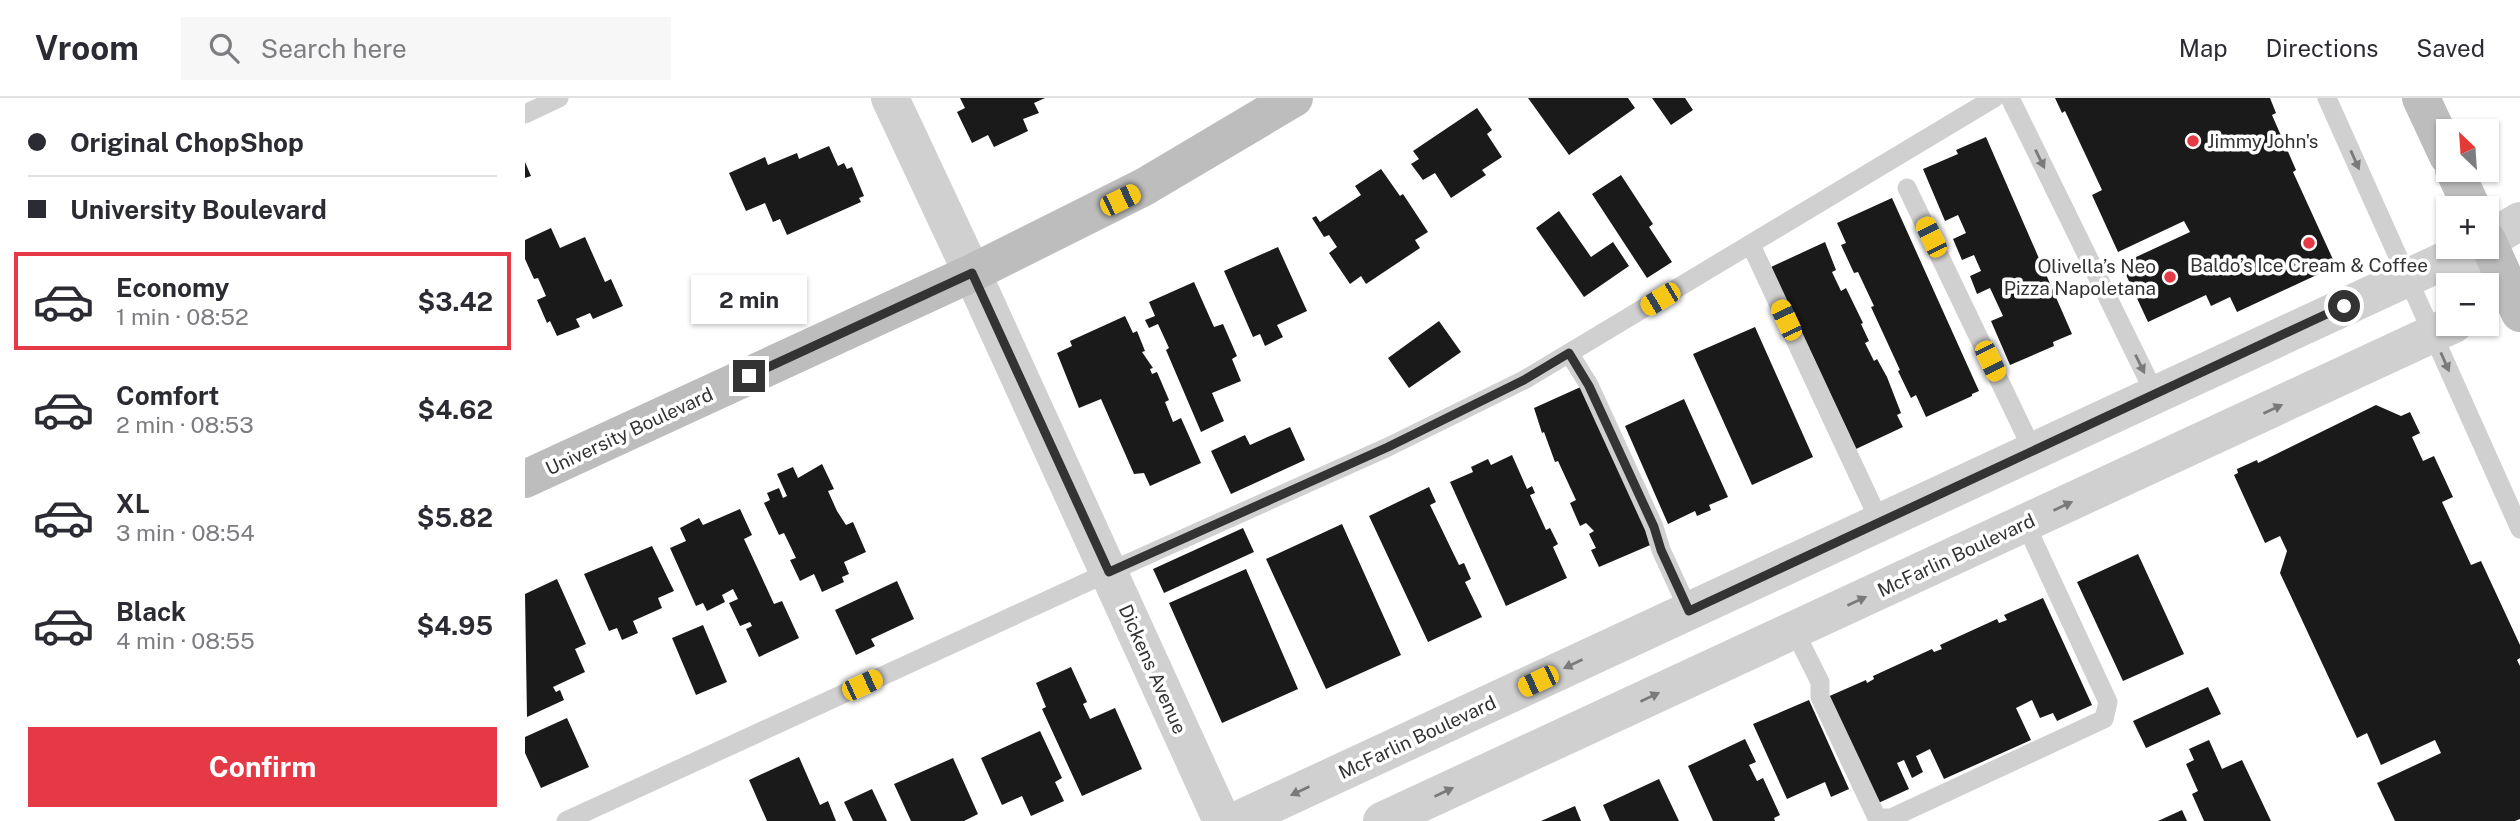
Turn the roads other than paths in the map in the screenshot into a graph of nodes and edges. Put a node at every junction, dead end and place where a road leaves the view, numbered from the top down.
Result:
1 (559, 98) edge
2 (890, 98) edge
3 (1294, 98) edge
4 (1994, 98) edge
5 (2010, 98) edge
6 (2327, 98) edge
7 (2421, 98) edge
8 (525, 114) edge
9 (2436, 130) edge
10 (1907, 188) dead end
11 (2520, 221) edge
12 (2499, 234) edge
13 (1751, 245) junction
14 (2448, 259) edge
15 (2495, 259) edge
16 (972, 273) junction
17 (2408, 277) junction
18 (2520, 313) edge
19 (2436, 318) edge
20 (2436, 334) edge
21 (2446, 336) edge
22 (1569, 353) junction
23 (2155, 394) junction
24 (2033, 451) junction
25 (525, 479) edge
26 (1880, 522) junction
27 (2025, 523) junction
28 (2520, 529) edge
29 (1109, 572) junction
30 (1689, 611) junction
31 (1794, 630) junction
32 (566, 821) edge
33 (1222, 821) edge
34 (1236, 821) edge
35 (1382, 821) edge

1 - 8 lane
2 - 16 street, Dickens Avenue
3 - 16 street, University Boulevard
4 - 13 lane
5 -> 23 lane
6 -> 17 lane
7 - 9 street
10 - 24 lane
11 - 12 street
13 - 22 lane
13 - 26 lane
14 - 17 street, McFarlin Boulevard
15 - 18 street
16 - 25 street, University Boulevard
16 - 29 street, Dickens Avenue
17 - 19 lane
17 - 23 street, McFarlin Boulevard
27 -> 20 street, McFarlin Boulevard
21 -> 28 lane
22 - 29 lane
22 - 30 lane
23 - 24 street, McFarlin Boulevard
24 - 26 street, McFarlin Boulevard
26 - 30 street, McFarlin Boulevard
31 -> 27 street, McFarlin Boulevard
27 - 31 lane
29 - 32 lane
29 - 33 street, Dickens Avenue
30 -> 34 street, McFarlin Boulevard
35 -> 31 street, McFarlin Boulevard

